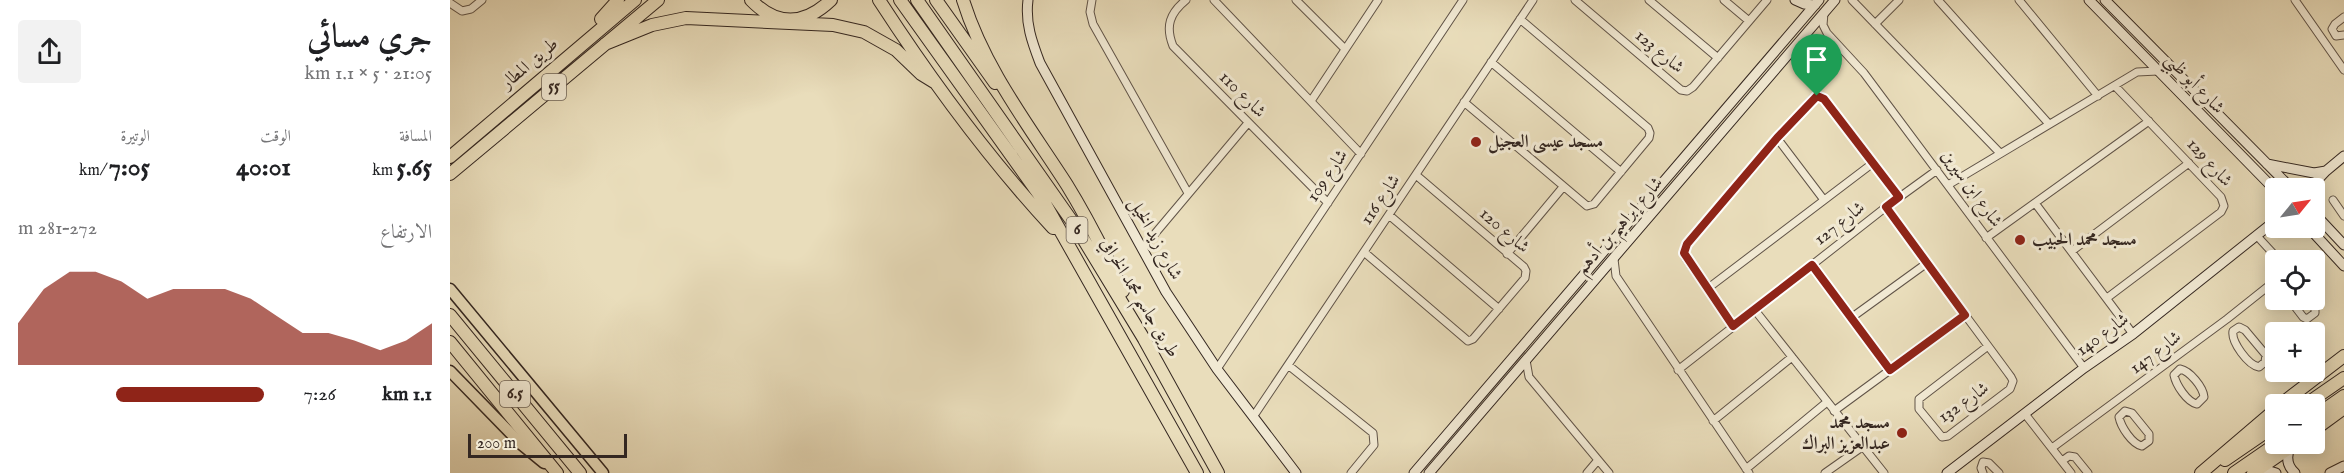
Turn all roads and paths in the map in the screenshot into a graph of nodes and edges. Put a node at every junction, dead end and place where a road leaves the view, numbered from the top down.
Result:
1 (482, 0) edge
2 (618, 0) edge
3 (635, 0) edge
4 (658, 0) edge
5 (751, 0) edge
6 (831, 0) edge
7 (879, 0) edge
8 (900, 0) edge
9 (916, 0) edge
10 (936, 0) edge
11 (963, 0) edge
12 (1028, 0) edge
13 (1092, 0) edge
14 (1186, 0) edge
15 (1214, 0) edge
16 (1296, 0) edge
17 (1378, 0) edge
18 (1463, 0) edge
19 (1533, 0) edge
20 (1575, 0) edge
21 (1648, 0) edge
22 (1724, 0) edge
23 (1767, 0) edge
24 (1835, 0) edge
25 (1852, 0) edge
26 (1899, 0) edge
27 (1938, 0) edge
28 (2019, 0) edge
29 (2089, 0) edge
30 (2105, 0) edge
31 (2295, 0) edge
32 (1798, 2) edge
33 (1817, 2) edge
34 (450, 3) edge
35 (1824, 13) junction
36 (2344, 17) edge
37 (1520, 19) junction
38 (1802, 20) junction
39 (1749, 21) junction
40 (1875, 24) junction
41 (1808, 31) junction
42 (1827, 33) junction
43 (2334, 33) junction
44 (2344, 35) edge
45 (2323, 39) junction
46 (605, 45) junction
47 (1345, 50) junction
48 (2141, 52) junction
49 (1718, 58) junction
50 (1491, 62) junction
51 (554, 67) junction
52 (2344, 70) edge
53 (2158, 71) junction
54 (2137, 72) junction
55 (934, 82) junction
56 (2115, 86) junction
57 (2098, 96) junction
58 (1311, 101) junction
59 (1464, 102) junction
60 (2149, 121) junction
61 (1248, 123) junction
62 (2049, 124) junction
63 (1709, 128) junction
64 (1719, 136) junction
65 (1777, 138) junction
66 (1037, 140) junction
67 (1697, 142) junction
68 (1707, 150) junction
69 (2000, 153) junction
70 (1361, 154) junction
71 (2344, 156) edge
72 (450, 157) edge
73 (1873, 163) junction
74 (2189, 163) junction
75 (2267, 164) junction
76 (1937, 170) junction
77 (2326, 171) junction
78 (1621, 172) junction
79 (450, 174) edge
80 (1416, 175) junction
81 (2281, 178) edge
82 (2319, 178) edge
83 (2265, 179) edge
84 (1948, 184) junction
85 (1563, 188) junction
86 (1188, 193) junction
87 (1899, 197) junction
88 (1824, 200) junction
89 (2332, 200) dead end
90 (1328, 203) junction
91 (2035, 203) junction
92 (1886, 207) junction
93 (1389, 215) junction
94 (2344, 216) edge
95 (2325, 225) edge
96 (2265, 229) edge
97 (2257, 236) junction
98 (1986, 238) junction
99 (2318, 238) edge
100 (1068, 244) junction
101 (2344, 245) edge
102 (1142, 249) junction
103 (2270, 250) edge
104 (2072, 251) junction
105 (1364, 252) junction
106 (1508, 254) junction
107 (1614, 258) junction
108 (1927, 263) junction
109 (1812, 265) junction
110 (2344, 266) edge
111 (1601, 273) junction
112 (1616, 276) junction
113 (1707, 289) junction
114 (2265, 289) edge
115 (452, 292) edge
116 (2106, 298) junction
117 (1499, 309) junction
118 (1754, 309) junction
119 (2298, 310) edge
120 (2314, 310) edge
121 (450, 315) edge
122 (1965, 315) junction
123 (1851, 318) junction
124 (2227, 319) junction
125 (1733, 326) junction
126 (2235, 330) junction
127 (2133, 334) junction
128 (1144, 339) junction
129 (450, 342) edge
130 (1988, 346) junction
131 (2344, 356) edge
132 (1792, 357) junction
133 (1526, 360) junction
134 (2171, 361) junction
135 (1288, 365) junction
136 (2084, 368) junction
137 (1217, 369) junction
138 (1678, 370) junction
139 (1890, 370) junction
140 (450, 371) edge
141 (2177, 371) junction
142 (1513, 375) junction
143 (1529, 377) junction
144 (2344, 378) edge
145 (2294, 394) edge
146 (2321, 394) edge
147 (2344, 396) edge
148 (1827, 402) junction
149 (2115, 403) junction
150 (2344, 408) edge
151 (2325, 409) edge
152 (1834, 411) junction
153 (2122, 413) junction
154 (2025, 414) junction
155 (1253, 417) junction
156 (2265, 418) edge
157 (1713, 421) junction
158 (2325, 422) edge
159 (2265, 433) edge
160 (1862, 447) junction
161 (2052, 448) junction
162 (1975, 451) junction
163 (2265, 452) edge
164 (2281, 454) edge
165 (2289, 454) edge
166 (1598, 460) junction
167 (2062, 461) junction
168 (1983, 462) junction
169 (2344, 466) edge
170 (1217, 470) edge
171 (1747, 471) edge
172 (2257, 471) edge
173 (556, 473) edge
174 (580, 473) edge
175 (603, 473) edge
176 (1197, 473) edge
177 (1296, 473) edge
178 (1351, 473) edge
179 (1414, 473) edge
180 (1429, 473) edge
181 (1587, 473) edge
182 (1609, 473) edge
183 (1825, 473) edge
184 (1884, 473) edge
185 (1947, 473) edge
186 (1983, 473) edge
187 (1999, 473) edge
188 (2071, 473) edge
189 (2088, 473) edge
190 (2201, 473) edge
191 (2206, 473) edge
192 (2234, 473) edge
193 (2276, 473) edge
194 (2295, 473) edge
195 (2330, 473) edge

1 - 34 street
2 - 51 highway
3 - 51 highway, طريق المطار / 55
4 - 46 highway, طريق المطار / 55
5 - 6 highway
7 - 55 highway
8 - 100 highway, طريق جاسم محمد الخرافي / 6
9 - 128 highway, طريق جاسم محمد الخرافي / 6
10 - 66 highway
11 - 66 highway
12 - 102 street, شارع زيد الخيل
13 - 86 street
14 - 61 street, شارع 110
15 - 58 street
16 - 47 street
17 - 47 street
18 - 70 street, شارع 109
19 - 37 street, شارع 116
20 - 49 street, شارع 123
21 - 49 street
22 - 39 street
23 - 39 street, شارع 123
24 - 35 street, شارع إبراهيم بن أدهم
25 - 40 street
26 - 40 street
27 - 62 street
28 - 57 street
29 - 48 street, شارع أبو ظبي
30 - 75 street, شارع أبو ظبي
31 - 45 street
32 - 33 street
32 - 38 street
33 - 38 street, شارع إبراهيم بن أدهم
35 - 41 street, شارع إبراهيم بن أدهم
35 - 42 street
36 - 43 street
37 - 50 street, شارع 116
37 - 78 street
38 - 63 street, شارع إبراهيم بن أدهم
39 - 49 street, شارع 123
40 - 69 street
41 - 42 street
41 - 64 street, شارع إبراهيم بن أدهم
42 - 76 street, شارع ابن سيرين
43 - 44 street
43 - 45 street
45 - 52 street
46 - 55 highway
46 - 79 highway, طريق المطار / 55
47 - 58 street
48 - 53 street, شارع أبو ظبي
48 - 54 street
50 - 59 street, شارع 116
50 - 78 street
51 - 72 highway, طريق المطار / 55
53 - 54 street
53 - 83 street, شارع أبو ظبي
54 - 56 street
55 - 100 highway
56 - 57 street
56 - 60 street, شارع 129
57 - 62 street
58 - 70 street
59 - 80 street, شارع 116
59 - 85 street
60 - 74 street, شارع 129
60 - 91 street
61 - 86 street
61 - 90 street, شارع 110
62 - 69 street
63 - 64 street
63 - 67 street, شارع إبراهيم بن أدهم
64 - 68 street, شارع إبراهيم بن أدهم
65 - 73 street
65 - 88 street
65 - 113 street
66 - 128 highway
67 - 68 street
67 - 179 street, شارع إبراهيم بن أدهم
68 - 107 street, شارع إبراهيم بن أدهم
69 - 84 street
70 - 90 street, شارع 109
71 - 77 street
73 - 87 street
73 - 88 street
74 - 104 street
74 - 116 street, شارع 129
75 - 77 street
75 - 81 street, شارع أبو ظبي
76 - 84 street, شارع ابن سيرين
76 - 87 street, شارع 127
77 - 82 street
78 - 85 street
80 - 93 street, شارع 116
80 - 106 street, شارع 120
84 - 98 street, شارع ابن سيرين
85 - 106 street
86 - 102 street
87 - 92 street, شارع 127
88 - 113 street
89 - 94 street
90 - 137 street, شارع 109
91 - 98 street
91 - 104 street
92 - 108 street, شارع 132
92 - 109 street, شارع 127
93 - 105 street, شارع 116
93 - 117 street
95 - 101 street
96 - 97 street, شارع 140
97 - 103 street
97 - 127 street, شارع 140
98 - 136 street, شارع ابن سيرين
99 - 110 street
100 - 176 highway, طريق جاسم محمد الخرافي / 6
102 - 137 street, شارع زيد الخيل
104 - 116 street
105 - 117 street, شارع 120
105 - 135 street, شارع 116
106 - 117 street, شارع 120
107 - 111 street, شارع إبراهيم بن أدهم
107 - 112 street
108 - 122 street, شارع 132
108 - 123 street
109 - 118 street, شارع 127
109 - 123 street
111 - 112 street
111 - 133 street, شارع إبراهيم بن أدهم
112 - 138 street
113 - 125 street
114 - 124 street, شارع 147
115 - 175 main road
116 - 127 street
118 - 125 street, شارع 127
118 - 132 street
119 - 120 street
121 - 174 highway, 6.5
122 - 130 street, شارع 132
122 - 139 street
123 - 139 street
124 - 126 street
124 - 134 street, شارع 147
125 - 138 street, شارع 127
126 - 126 street
127 - 136 street, شارع 140
128 - 170 highway, طريق جاسم محمد الخرافي / 6
129 - 173 highway, 6.5
130 - 130 street, شارع 132
131 - 145 highway
132 - 148 street
132 - 157 street
133 - 142 street, شارع إبراهيم بن أدهم
133 - 143 street
134 - 141 street
134 - 149 street, شارع 147
135 - 155 street, شارع 116
135 - 178 street
136 - 154 street, شارع 140
137 - 155 street, شارع زيد الخيل
138 - 157 street
139 - 152 street
140 - 173 main road
141 - 141 street
142 - 143 street
142 - 180 street, شارع إبراهيم بن أدهم
143 - 166 street
144 - 146 highway
147 - 151 highway
148 - 152 street
148 - 171 street
149 - 153 street
149 - 161 street, شارع 147
150 - 158 highway
152 - 160 street
153 - 153 street
154 - 161 street
154 - 162 street, شارع 140
155 - 177 street, شارع زيد الخيل
156 - 190 highway
157 - 171 street
159 - 191 highway
160 - 183 street
160 - 184 street
161 - 167 street
162 - 168 street
162 - 185 street, شارع 140
163 - 192 highway
164 - 172 highway
165 - 194 street
166 - 181 street
166 - 182 street
167 - 188 street
167 - 189 street
168 - 186 street
168 - 187 street
169 - 195 street
172 - 193 street

